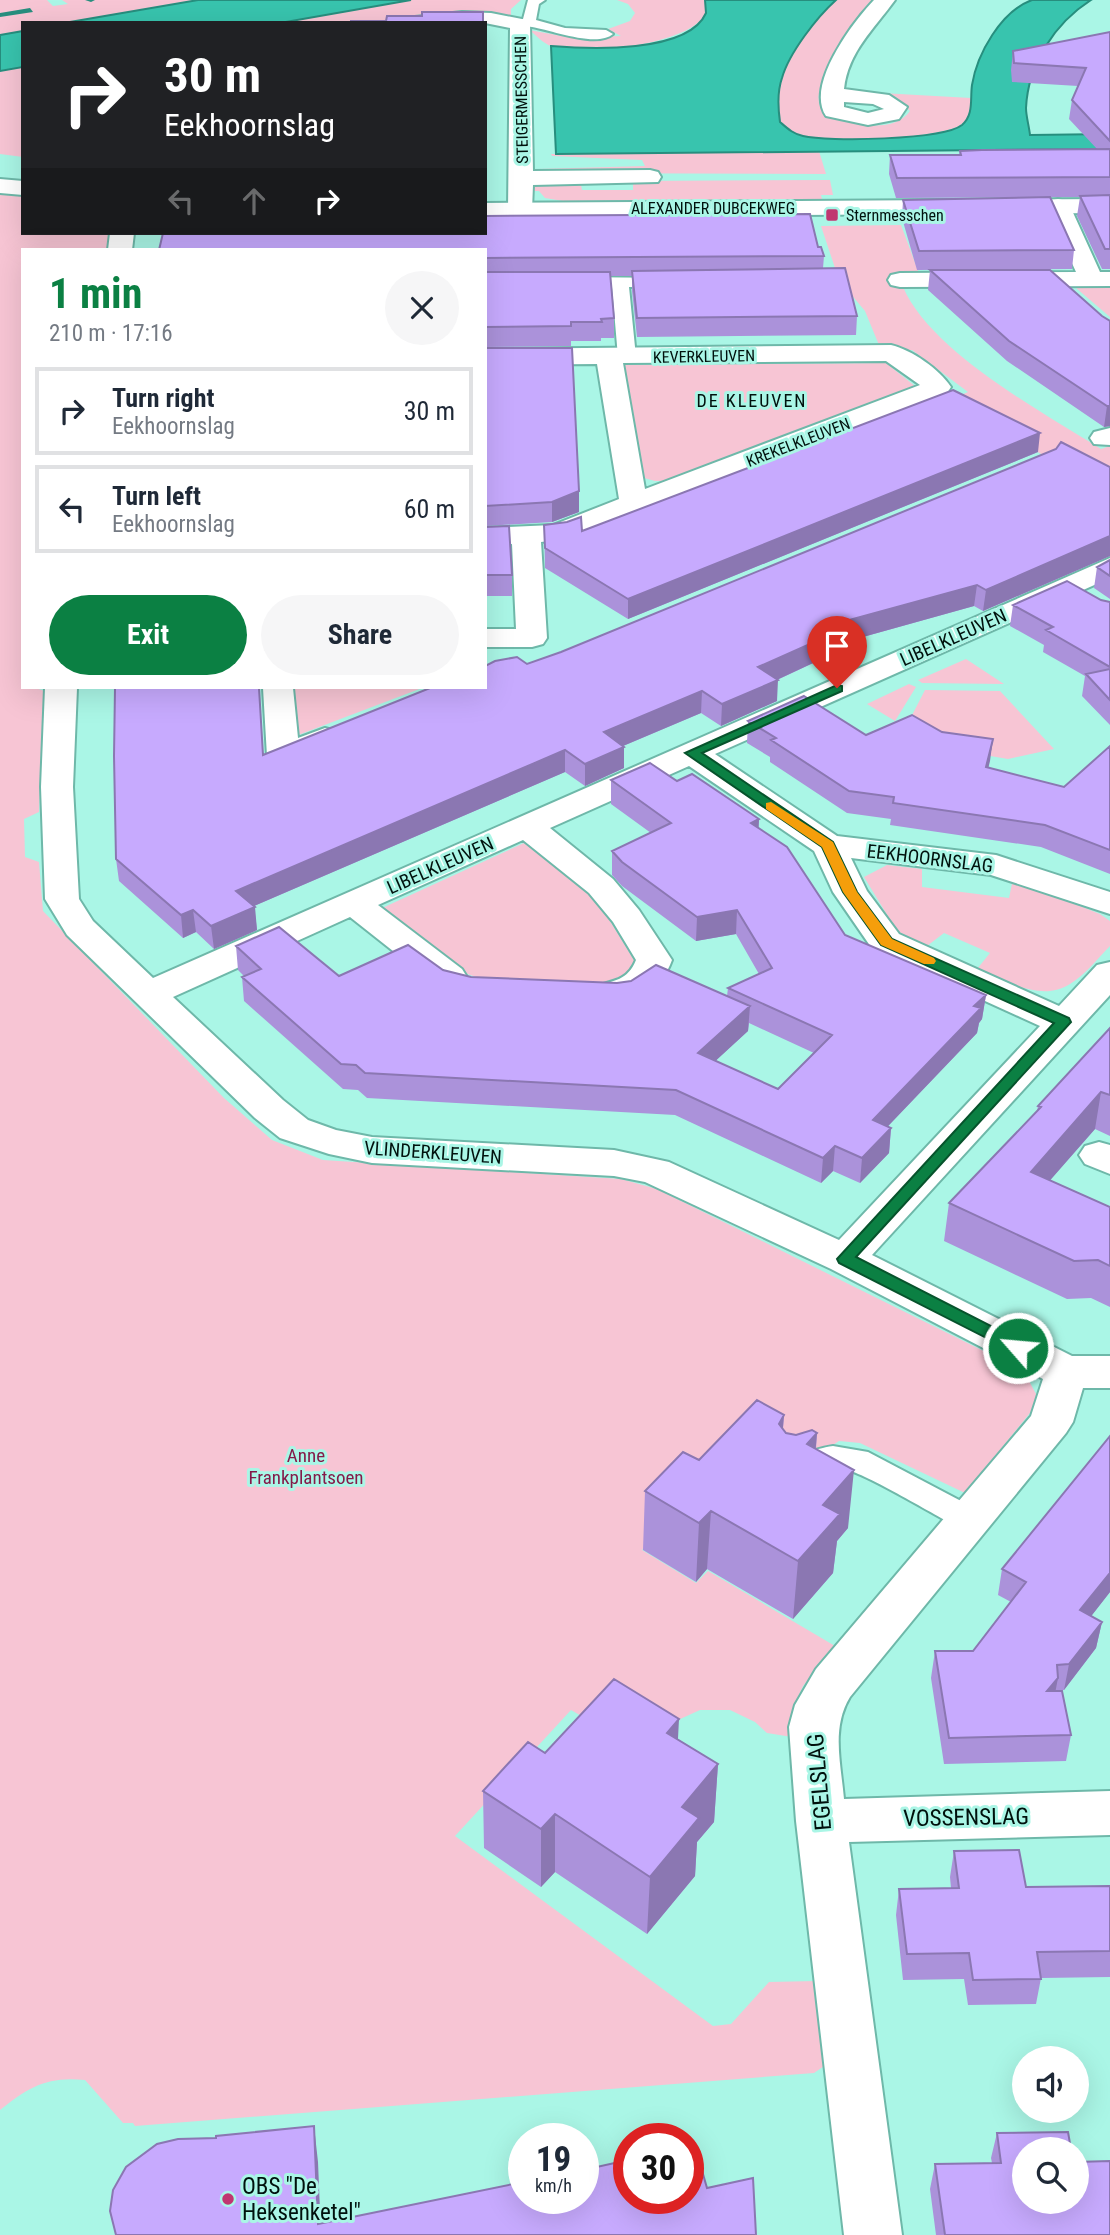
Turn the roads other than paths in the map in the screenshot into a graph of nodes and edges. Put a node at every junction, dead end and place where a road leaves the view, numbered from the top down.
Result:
1 (538, 0) edge
2 (885, 0) edge
3 (422, 21) edge
4 (524, 23) junction
5 (606, 34) dead end
6 (834, 95) dead end
7 (650, 177) dead end
8 (520, 178) junction
9 (1058, 206) junction
10 (1110, 206) edge
11 (487, 210) edge
12 (520, 210) junction
13 (900, 279) dead end
14 (1055, 279) junction
15 (1101, 279) edge
16 (620, 282) junction
17 (687, 282) edge
18 (553, 283) edge
19 (1079, 302) edge
20 (487, 357) edge
21 (618, 357) junction
22 (919, 370) joint
23 (634, 504) junction
24 (526, 536) junction
25 (487, 537) edge
26 (1110, 567) edge
27 (1065, 587) junction
28 (1099, 606) edge
29 (487, 638) edge
30 (532, 638) junction
31 (549, 664) edge
32 (61, 689) edge
33 (278, 689) edge
34 (352, 727) edge
35 (692, 753) junction
36 (527, 827) junction
37 (828, 845) junction
38 (354, 903) junction
39 (1110, 904) edge
40 (1110, 973) edge
41 (485, 988) edge
42 (571, 992) edge
43 (148, 994) junction
44 (1063, 1022) junction
45 (845, 1259) junction
46 (1088, 1372) edge
47 (792, 1480) edge
48 (969, 1519) junction
49 (1110, 1813) edge
50 (821, 1821) junction
51 (873, 2235) edge

1 - 4 lane
2 - 6 street
3 - 4 street, STEIGERMESSCHEN
4 - 5 lane
4 - 8 street, STEIGERMESSCHEN
7 - 8 street, ALEXANDER DUBCEKWEG
8 - 12 street, STEIGERMESSCHEN
9 - 10 street, ALEXANDER DUBCEKWEG
9 - 12 street, ALEXANDER DUBCEKWEG
9 - 15 street
11 - 12 street, ALEXANDER DUBCEKWEG
13 - 14 street
14 - 15 street
14 - 19 street
16 - 17 lane
16 - 18 lane
16 - 21 lane
20 - 21 street, KEVERKLEUVEN
21 - 22 street, KEVERKLEUVEN
21 - 23 street
22 - 23 street, KREKELKLEUVEN
23 - 24 street, KREKELKLEUVEN
24 - 25 street, KREKELKLEUVEN
24 - 30 street
26 - 27 street, LIBELKLEUVEN
27 - 28 street
27 - 35 street, LIBELKLEUVEN
29 - 30 street
30 - 31 street
32 - 43 street, VLINDERKLEUVEN
33 - 34 street
35 - 36 street, LIBELKLEUVEN
35 - 37 street, EEKHOORNSLAG
36 - 38 street, LIBELKLEUVEN
36 - 42 street
37 - 39 street, EEKHOORNSLAG
37 - 44 street, EEKHOORNSLAG
38 - 41 street, LIBELKLEUVEN
38 - 43 street, LIBELKLEUVEN
40 - 44 street
43 - 45 street, VLINDERKLEUVEN
44 - 45 street
45 - 46 street, VLINDERKLEUVEN
46 - 48 street, EGELSLAG
47 - 48 lane
48 - 50 street, EGELSLAG
49 - 50 street, VOSSENSLAG
50 - 51 street, EGELSLAG

